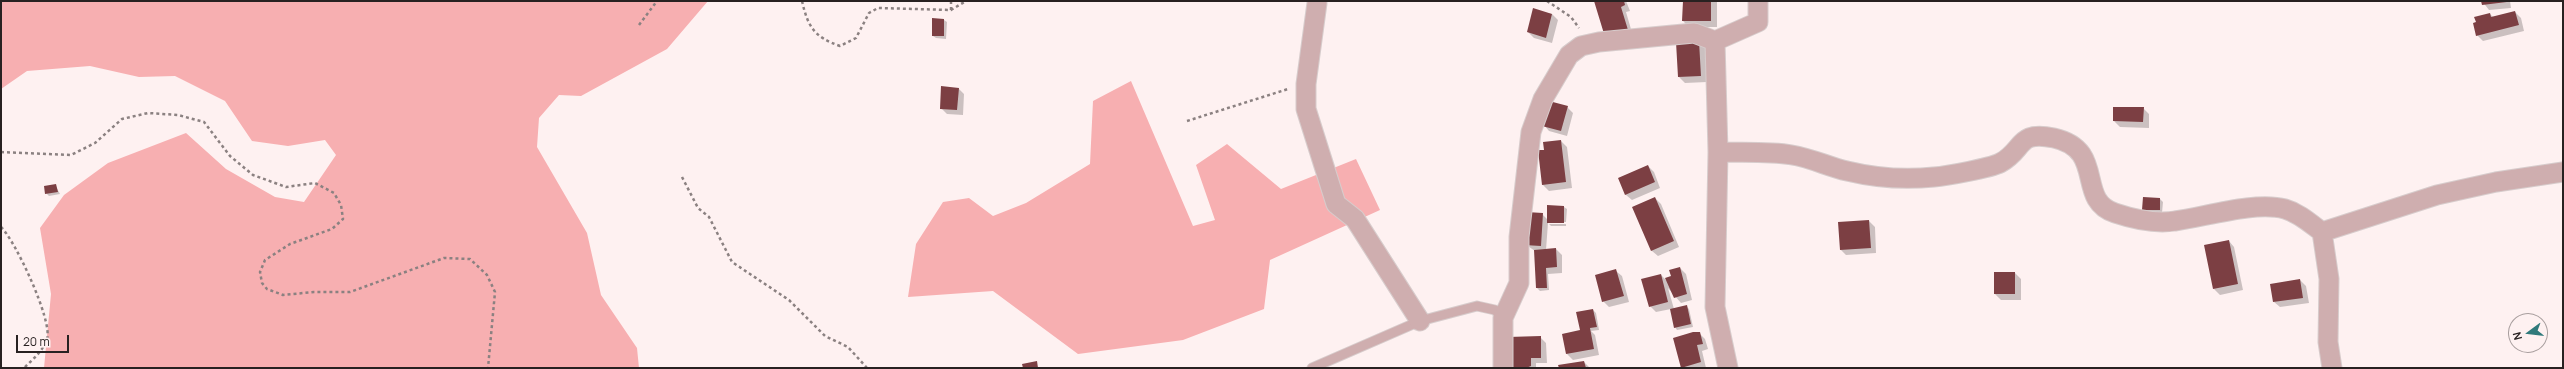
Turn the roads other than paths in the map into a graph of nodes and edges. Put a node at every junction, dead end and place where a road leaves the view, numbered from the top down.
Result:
1 (1758, 1) edge
2 (1317, 3) dead end
3 (1715, 41) junction
4 (1718, 152) junction
5 (2563, 172) edge
6 (2322, 232) junction
7 (1503, 318) junction
8 (1420, 321) junction
9 (1317, 367) edge
10 (1503, 368) edge
11 (1728, 368) edge
12 (2332, 368) edge

1 - 3 street
2 - 8 street
3 - 4 street
3 - 7 street
4 - 6 street
4 - 11 street
5 - 6 street
6 - 12 street
7 - 8 lane
7 - 10 street
8 - 9 lane

